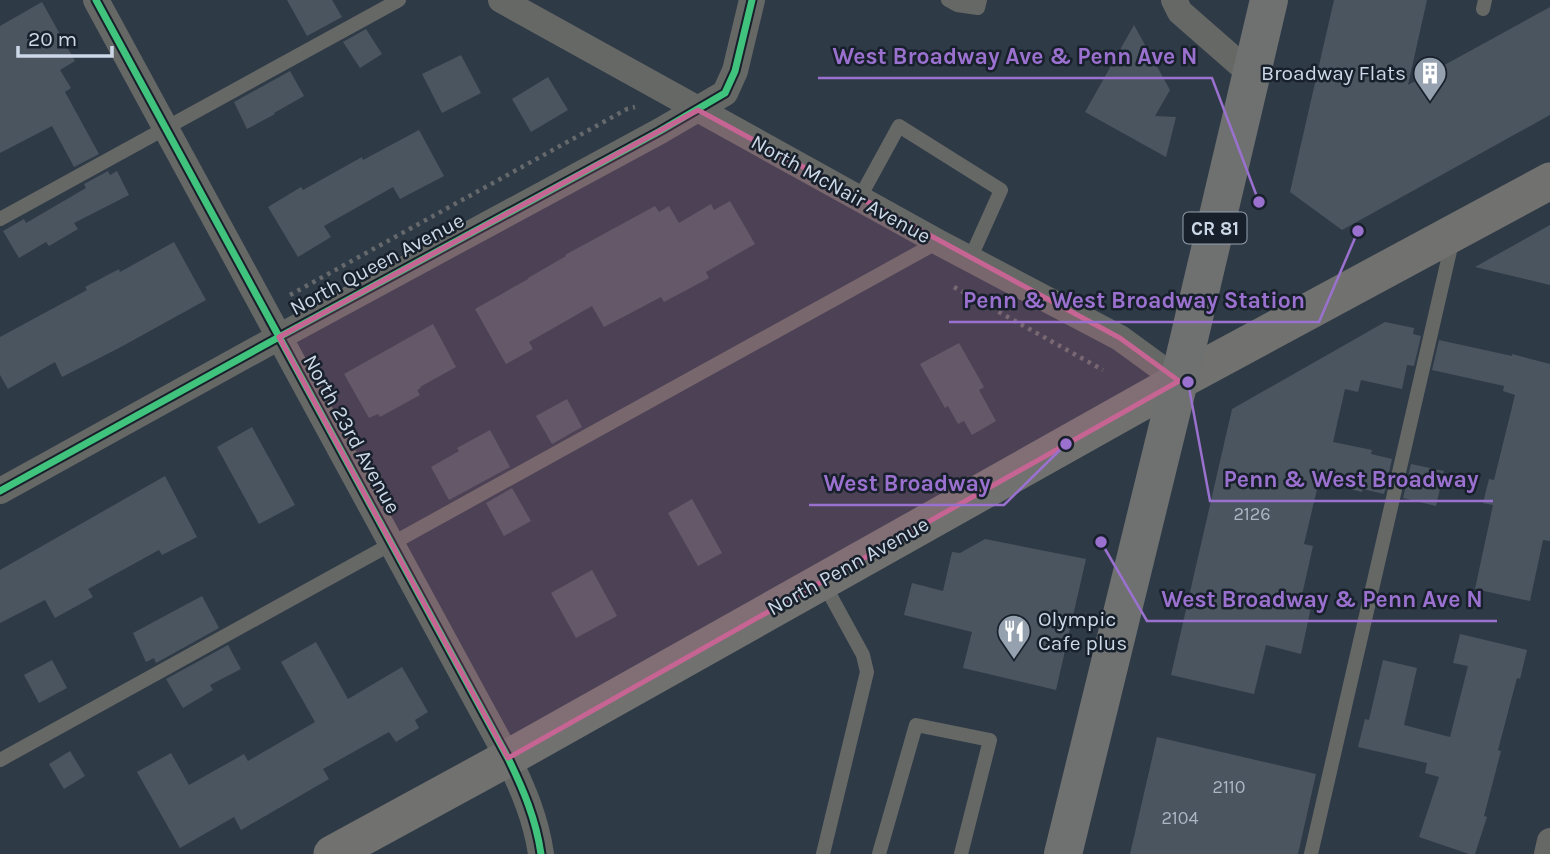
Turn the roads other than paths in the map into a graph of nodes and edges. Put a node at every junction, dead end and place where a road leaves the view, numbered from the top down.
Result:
1 (96, 0) edge
2 (399, 0) edge
3 (501, 0) edge
4 (752, 0) edge
5 (948, 0) edge
6 (980, 0) edge
7 (1174, 0) edge
8 (1269, 0) edge
9 (1252, 75) junction
10 (698, 110) junction
11 (166, 128) junction
12 (1550, 181) edge
13 (859, 199) junction
14 (0, 219) edge
15 (1454, 234) junction
16 (938, 242) junction
17 (970, 259) junction
18 (279, 337) junction
19 (1179, 381) junction
20 (0, 491) edge
21 (391, 543) junction
22 (822, 580) junction
23 (508, 758) junction
24 (0, 760) edge
25 (1550, 841) edge
26 (332, 854) edge
27 (541, 854) edge
28 (823, 854) edge
29 (879, 854) edge
30 (961, 854) edge
31 (1063, 854) edge
32 (1311, 854) edge
33 (1547, 854) edge

1 - 11 street, North 23rd Avenue
2 - 11 lane
3 - 10 street, North McNair Avenue
4 - 10 street, North Queen Avenue
5 - 6 lane
7 - 9 street
8 - 9 main road, CR 81
9 - 19 main road, CR 81
10 - 13 street, North McNair Avenue
10 - 18 street, North Queen Avenue
11 - 14 lane
11 - 18 street, North 23rd Avenue
12 - 15 main road, North Penn Avenue
13 - 16 street, North McNair Avenue
13 - 17 lane
15 - 19 main road, North Penn Avenue
15 - 32 lane
16 - 17 street, North McNair Avenue
16 - 21 lane
17 - 19 street, North McNair Avenue
18 - 20 street, North Queen Avenue
18 - 21 street, North 23rd Avenue
19 - 22 main road, North Penn Avenue
19 - 31 main road, CR 81
21 - 23 street, North 23rd Avenue
21 - 24 lane
22 - 23 main road, North Penn Avenue
22 - 28 lane
23 - 26 main road, North Penn Avenue
23 - 27 street, North 23rd Avenue
25 - 33 street
29 - 30 lane

